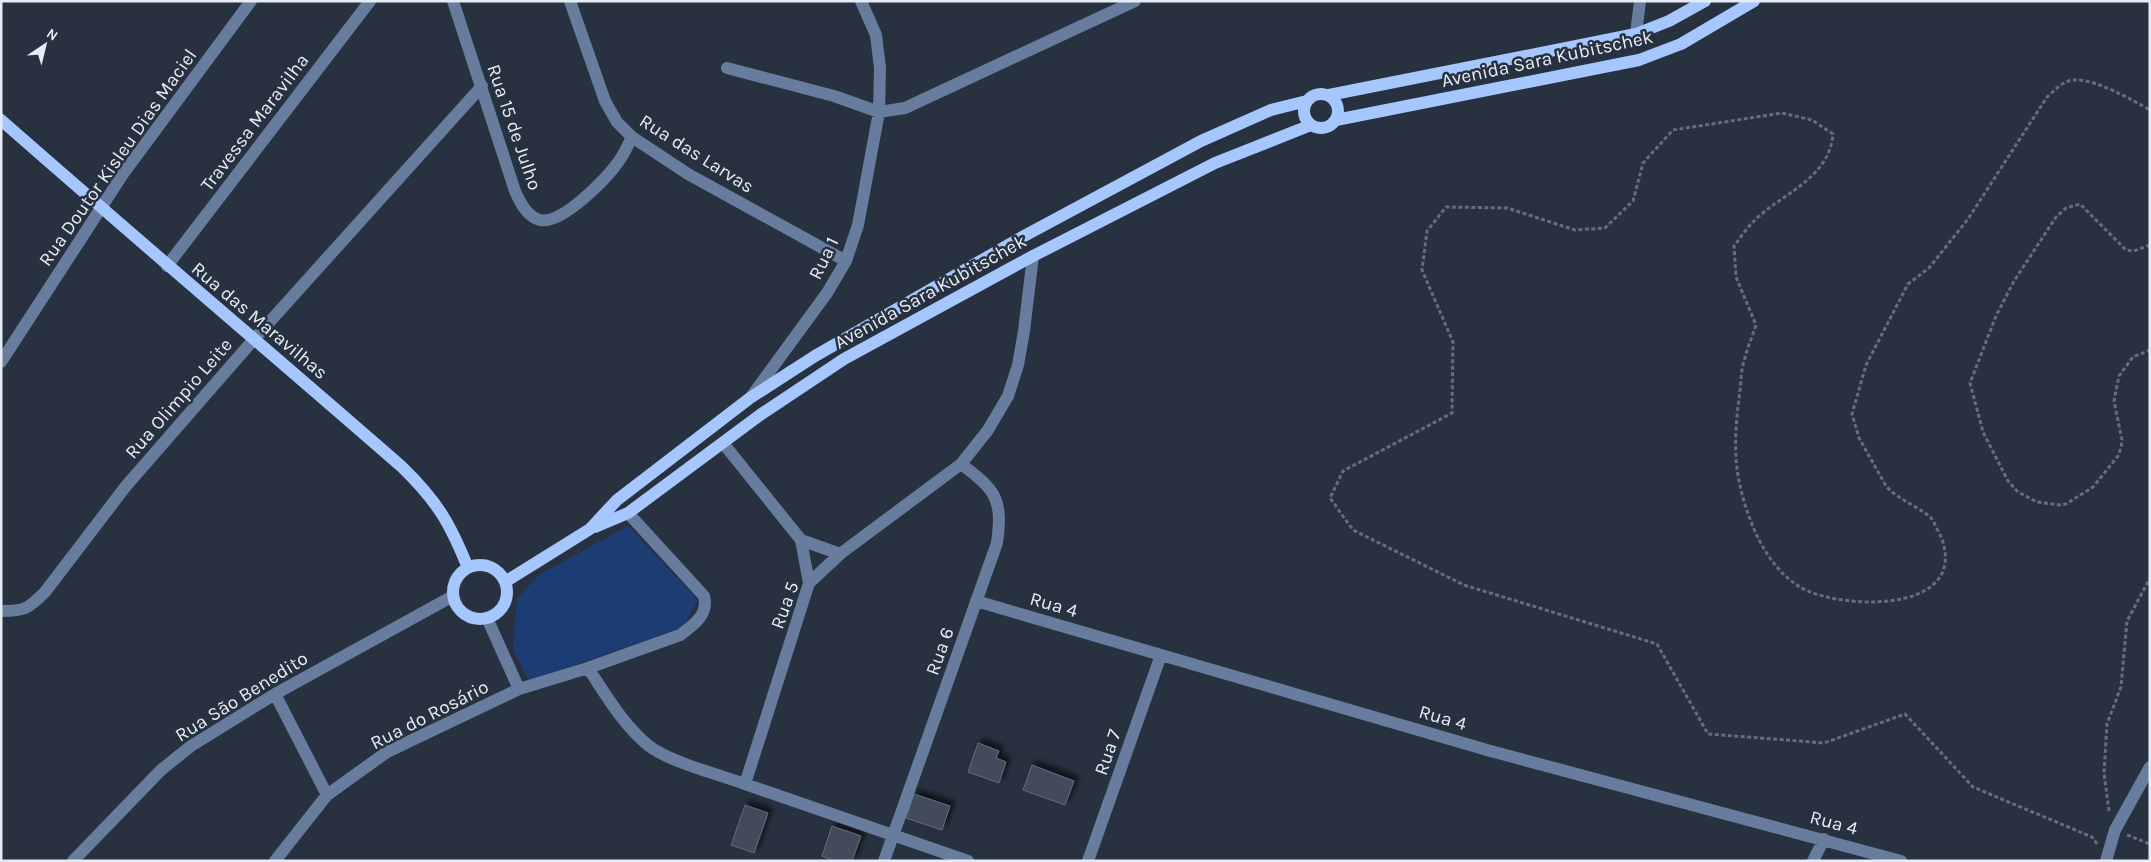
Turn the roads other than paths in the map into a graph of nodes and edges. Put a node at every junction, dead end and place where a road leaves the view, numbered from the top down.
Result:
1 (251, 1) edge
2 (370, 1) edge
3 (453, 1) edge
4 (570, 1) edge
5 (862, 1) edge
6 (1136, 1) edge
7 (1640, 1) edge
8 (1704, 1) edge
9 (1754, 1) edge
10 (1636, 34) junction
11 (727, 68) dead end
12 (482, 86) junction
13 (1328, 95) junction
14 (1307, 101) junction
15 (879, 112) junction
16 (1, 120) edge
17 (1336, 120) junction
18 (1311, 125) junction
19 (632, 137) junction
20 (100, 207) junction
21 (1033, 256) junction
22 (846, 262) junction
23 (167, 266) junction
24 (255, 338) junction
25 (1, 362) edge
26 (750, 398) junction
27 (723, 443) junction
28 (961, 464) junction
29 (628, 513) junction
30 (590, 529) junction
31 (800, 540) junction
32 (840, 554) junction
33 (468, 568) junction
34 (505, 582) junction
35 (809, 583) junction
36 (454, 596) junction
37 (976, 601) junction
38 (1, 611) edge
39 (487, 618) junction
40 (1161, 655) junction
41 (588, 668) junction
42 (519, 690) junction
43 (275, 694) junction
44 (2150, 767) edge
45 (745, 784) junction
46 (327, 794) junction
47 (892, 836) junction
48 (1824, 839) junction
49 (2106, 859) edge
50 (73, 861) edge
51 (275, 861) edge
52 (884, 861) edge
53 (968, 861) edge
54 (1088, 861) edge
55 (1813, 861) edge
56 (1902, 861) edge

1 - 20 street, Rua Doutor Kisleu Dias Maciel
2 - 23 street, Travessa Maravilha
3 - 12 street, Rua 15 de Julho
4 - 19 street, Rua das Larvas
5 - 15 street, Rua 1
6 - 15 street
7 - 10 street
8 - 10 main road, Avenida Sara Kubitschek
9 - 17 main road, Avenida Sara Kubitschek
10 - 13 main road, Avenida Sara Kubitschek
11 - 15 street
12 - 19 street, Rua 15 de Julho
12 - 24 street, Rua Olimpio Leite
13 - 14 main road, Avenida Sara Kubitschek
13 - 17 main road
14 - 18 main road
14 - 26 main road, Avenida Sara Kubitschek
15 - 22 street, Rua 1
16 - 20 main road, Rua das Maravilhas
17 - 18 main road, Avenida Sara Kubitschek
18 - 21 main road, Avenida Sara Kubitschek
19 - 22 street, Rua das Larvas
20 - 23 main road, Rua das Maravilhas
20 - 25 street, Rua Doutor Kisleu Dias Maciel
21 - 27 main road, Avenida Sara Kubitschek
21 - 28 street, Rua 5
22 - 26 street, Rua 1
23 - 24 main road, Rua das Maravilhas
24 - 33 main road, Rua das Maravilhas
24 - 38 street, Rua Olimpio Leite
26 - 30 main road, Avenida Sara Kubitschek
27 - 29 main road, Avenida Sara Kubitschek
27 - 31 street
28 - 32 street, Rua 5
28 - 37 street, Rua 6
29 - 30 main road, Avenida Sara Kubitschek
29 - 41 street
30 - 34 main road
31 - 32 street
31 - 35 street
32 - 35 street, Rua 5
33 - 34 main road
33 - 36 main road
34 - 39 main road
35 - 45 street, Rua 5
36 - 39 main road
36 - 43 street, Rua São Benedito
37 - 40 street, Rua 4
37 - 47 street, Rua 6
39 - 42 street
40 - 48 street, Rua 4
40 - 54 street, Rua 7
41 - 42 street, Rua do Rosário
41 - 45 street
42 - 46 street, Rua do Rosário
43 - 46 street
43 - 50 street, Rua São Benedito
44 - 49 street
45 - 47 street
46 - 51 street, Rua do Rosário
47 - 52 street, Rua 6
47 - 53 street
48 - 55 street
48 - 56 street, Rua 4

